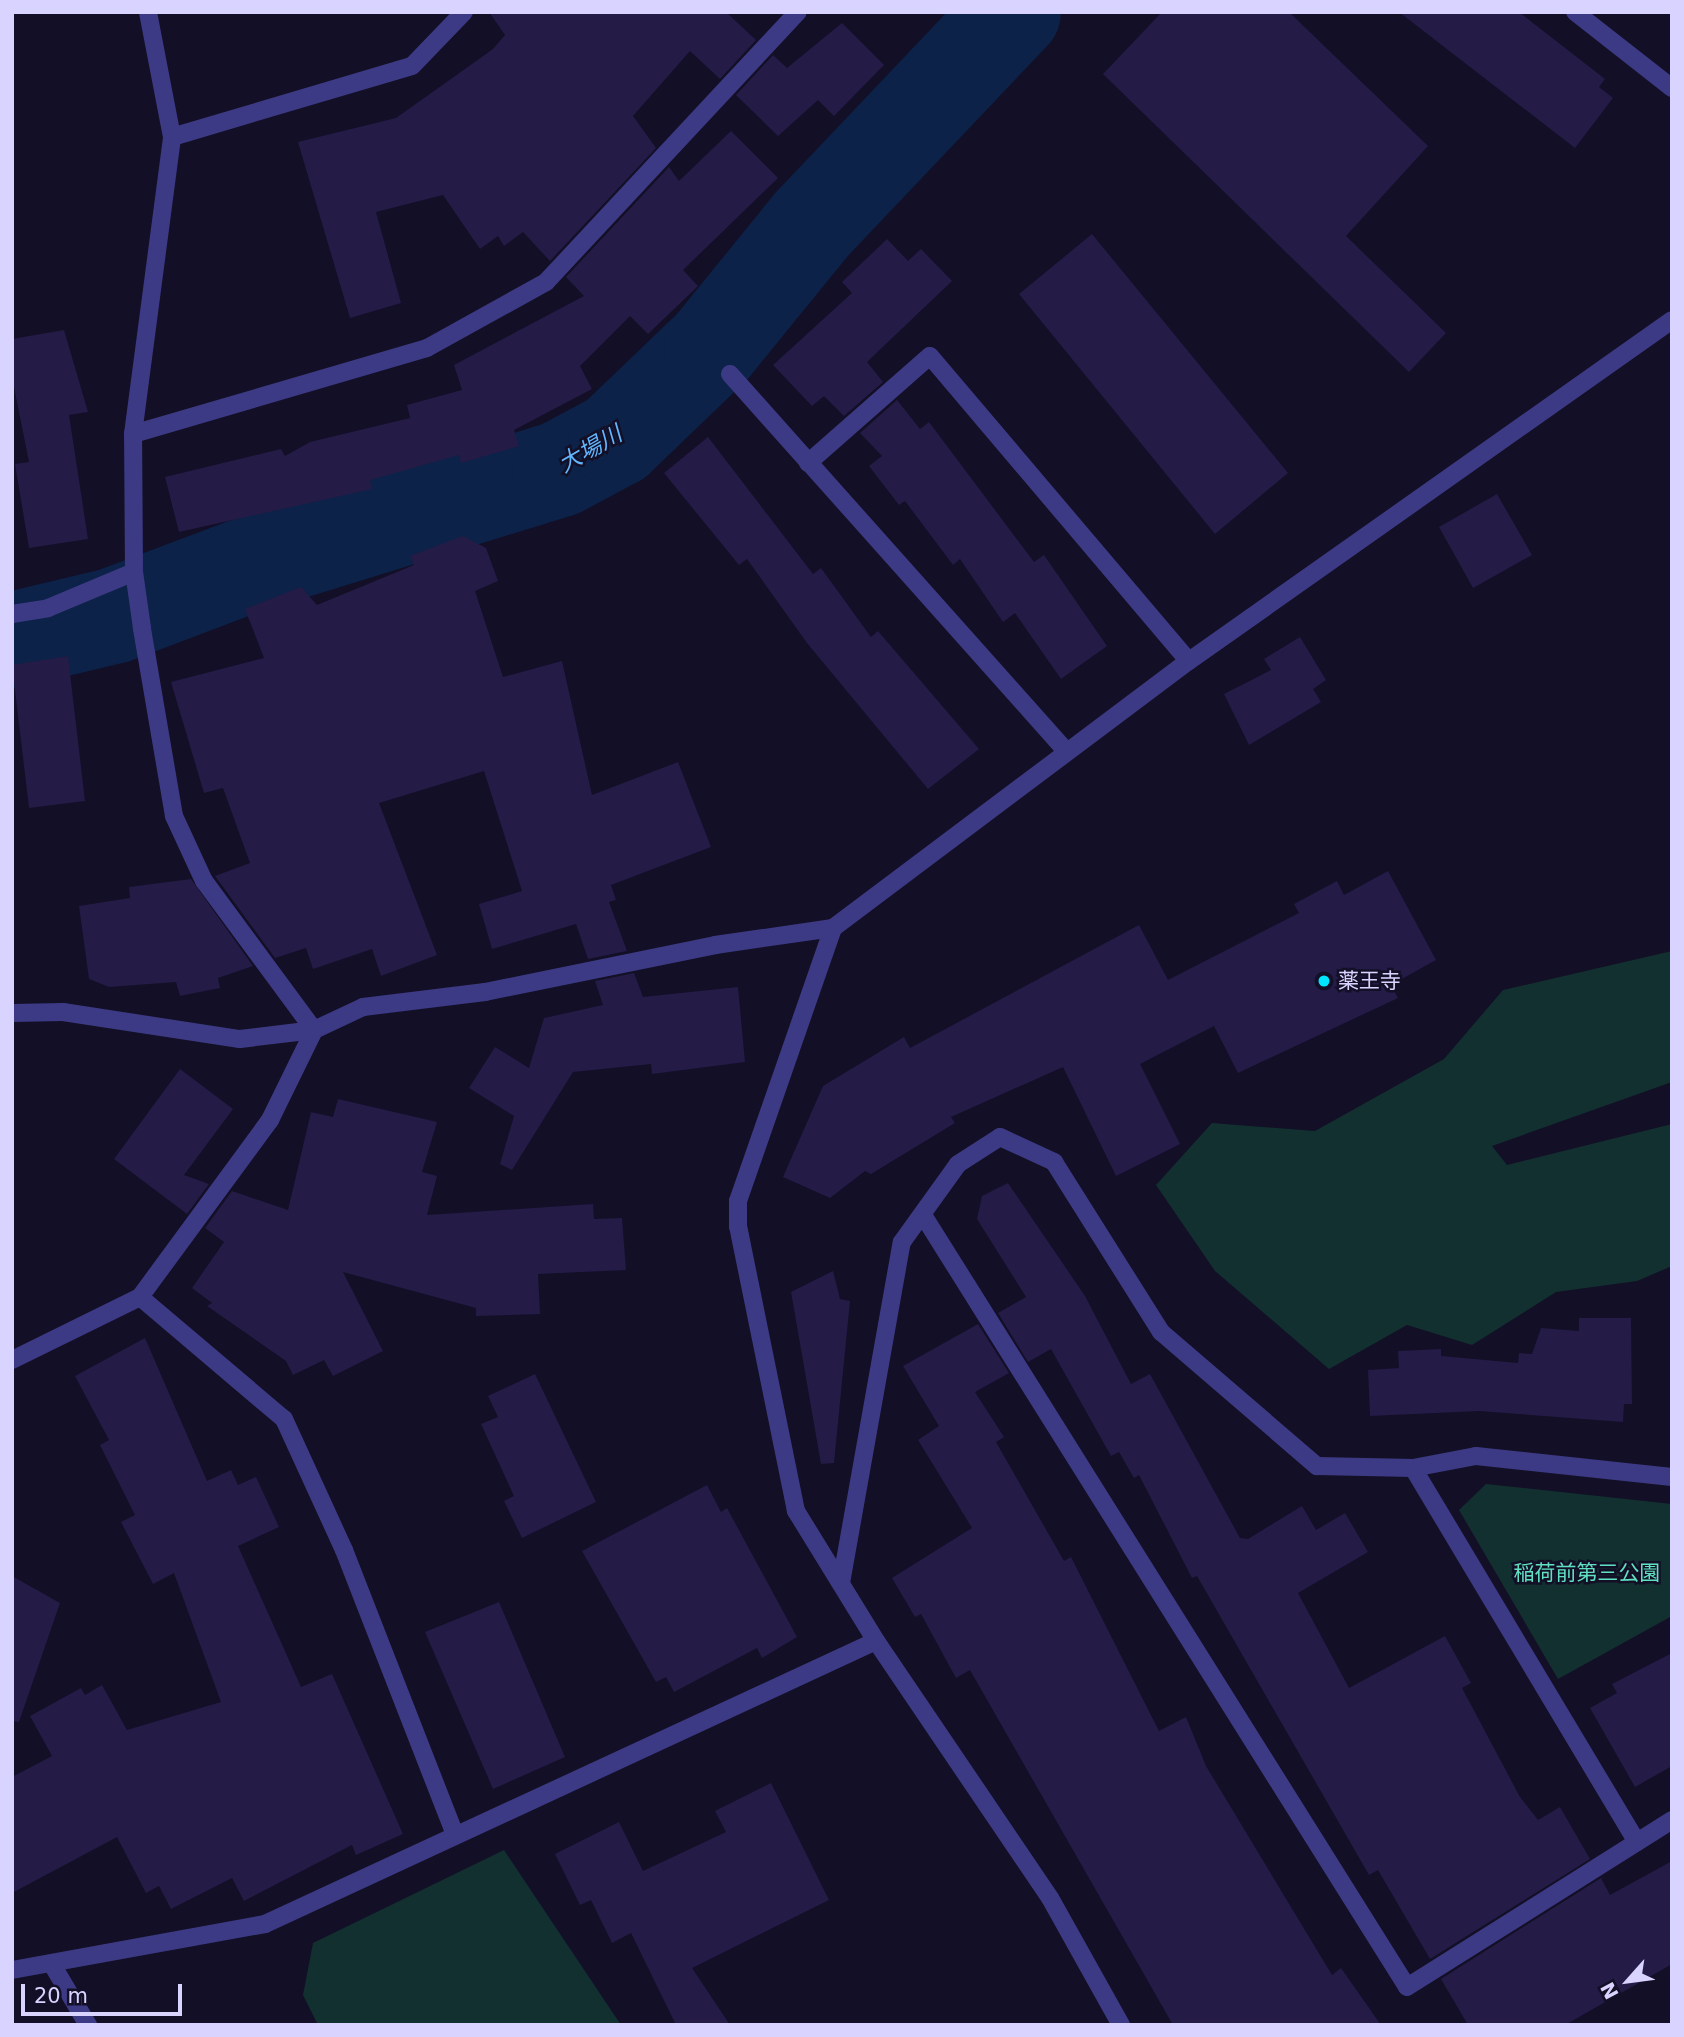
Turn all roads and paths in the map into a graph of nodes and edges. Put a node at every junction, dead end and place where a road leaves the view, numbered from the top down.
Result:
1 (148, 12) edge
2 (464, 12) edge
3 (799, 12) edge
4 (1575, 12) edge
5 (1672, 88) edge
6 (172, 137) junction
7 (1672, 320) edge
8 (730, 374) dead end
9 (134, 434) junction
10 (808, 463) junction
11 (134, 572) junction
12 (12, 614) edge
13 (1189, 661) junction
14 (1067, 752) junction
15 (833, 928) junction
16 (12, 1013) edge
17 (314, 1030) junction
18 (923, 1215) junction
19 (140, 1297) junction
20 (12, 1360) edge
21 (1413, 1468) junction
22 (1672, 1477) edge
23 (841, 1583) junction
24 (876, 1642) junction
25 (1672, 1820) edge
26 (455, 1836) junction
27 (1637, 1842) junction
28 (53, 1966) junction
29 (12, 1970) edge
30 (88, 2025) edge
31 (1121, 2025) edge

1 - 6 street
2 - 6 street
3 - 9 street
4 - 5 street
6 - 9 street
7 - 13 street
8 - 10 street
9 - 11 street
10 - 13 street
10 - 14 street
11 - 12 street
11 - 17 street
13 - 14 street
14 - 15 street
15 - 17 street
15 - 23 street
16 - 17 street
17 - 19 street
18 - 21 street
18 - 23 street
18 - 27 street
19 - 20 street
19 - 26 street
21 - 22 street
21 - 27 street
23 - 24 street
24 - 26 street
24 - 31 street
25 - 27 street
26 - 28 street
28 - 29 street
28 - 30 street

